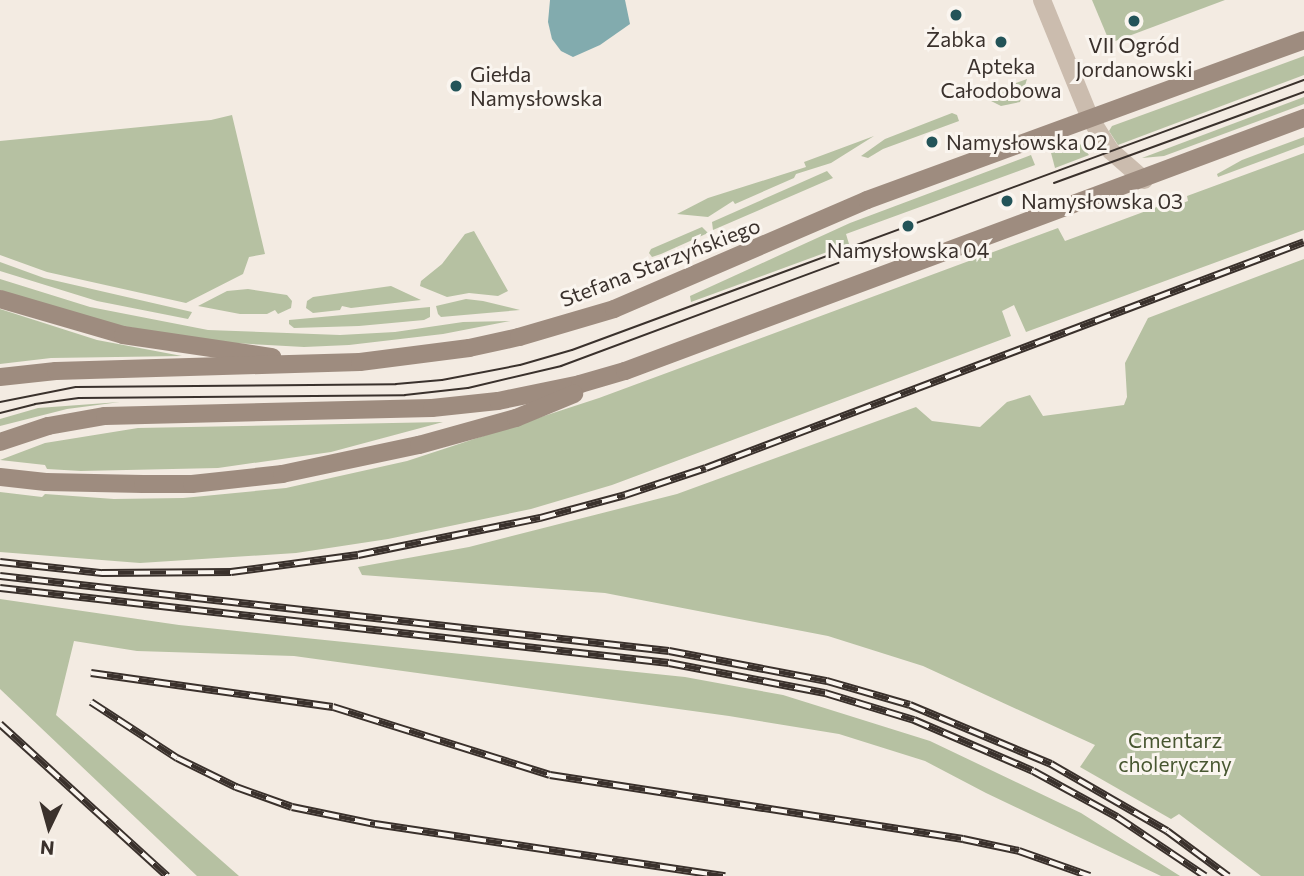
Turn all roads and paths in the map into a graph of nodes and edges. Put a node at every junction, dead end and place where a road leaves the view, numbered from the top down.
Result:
1 (1042, 0) edge
2 (1304, 40) edge
3 (1090, 118) junction
4 (1304, 118) edge
5 (1144, 180) junction
6 (0, 299) edge
7 (324, 364) junction
8 (625, 370) junction
9 (0, 377) edge
10 (0, 442) edge
11 (0, 477) edge

1 - 3 street
2 - 3 main road, Stefana Starzyńskiego
3 - 5 street
3 - 7 main road, Stefana Starzyńskiego
4 - 5 main road
5 - 8 main road
6 - 7 main road
7 - 9 main road, Stefana Starzyńskiego
8 - 10 main road
8 - 11 main road

